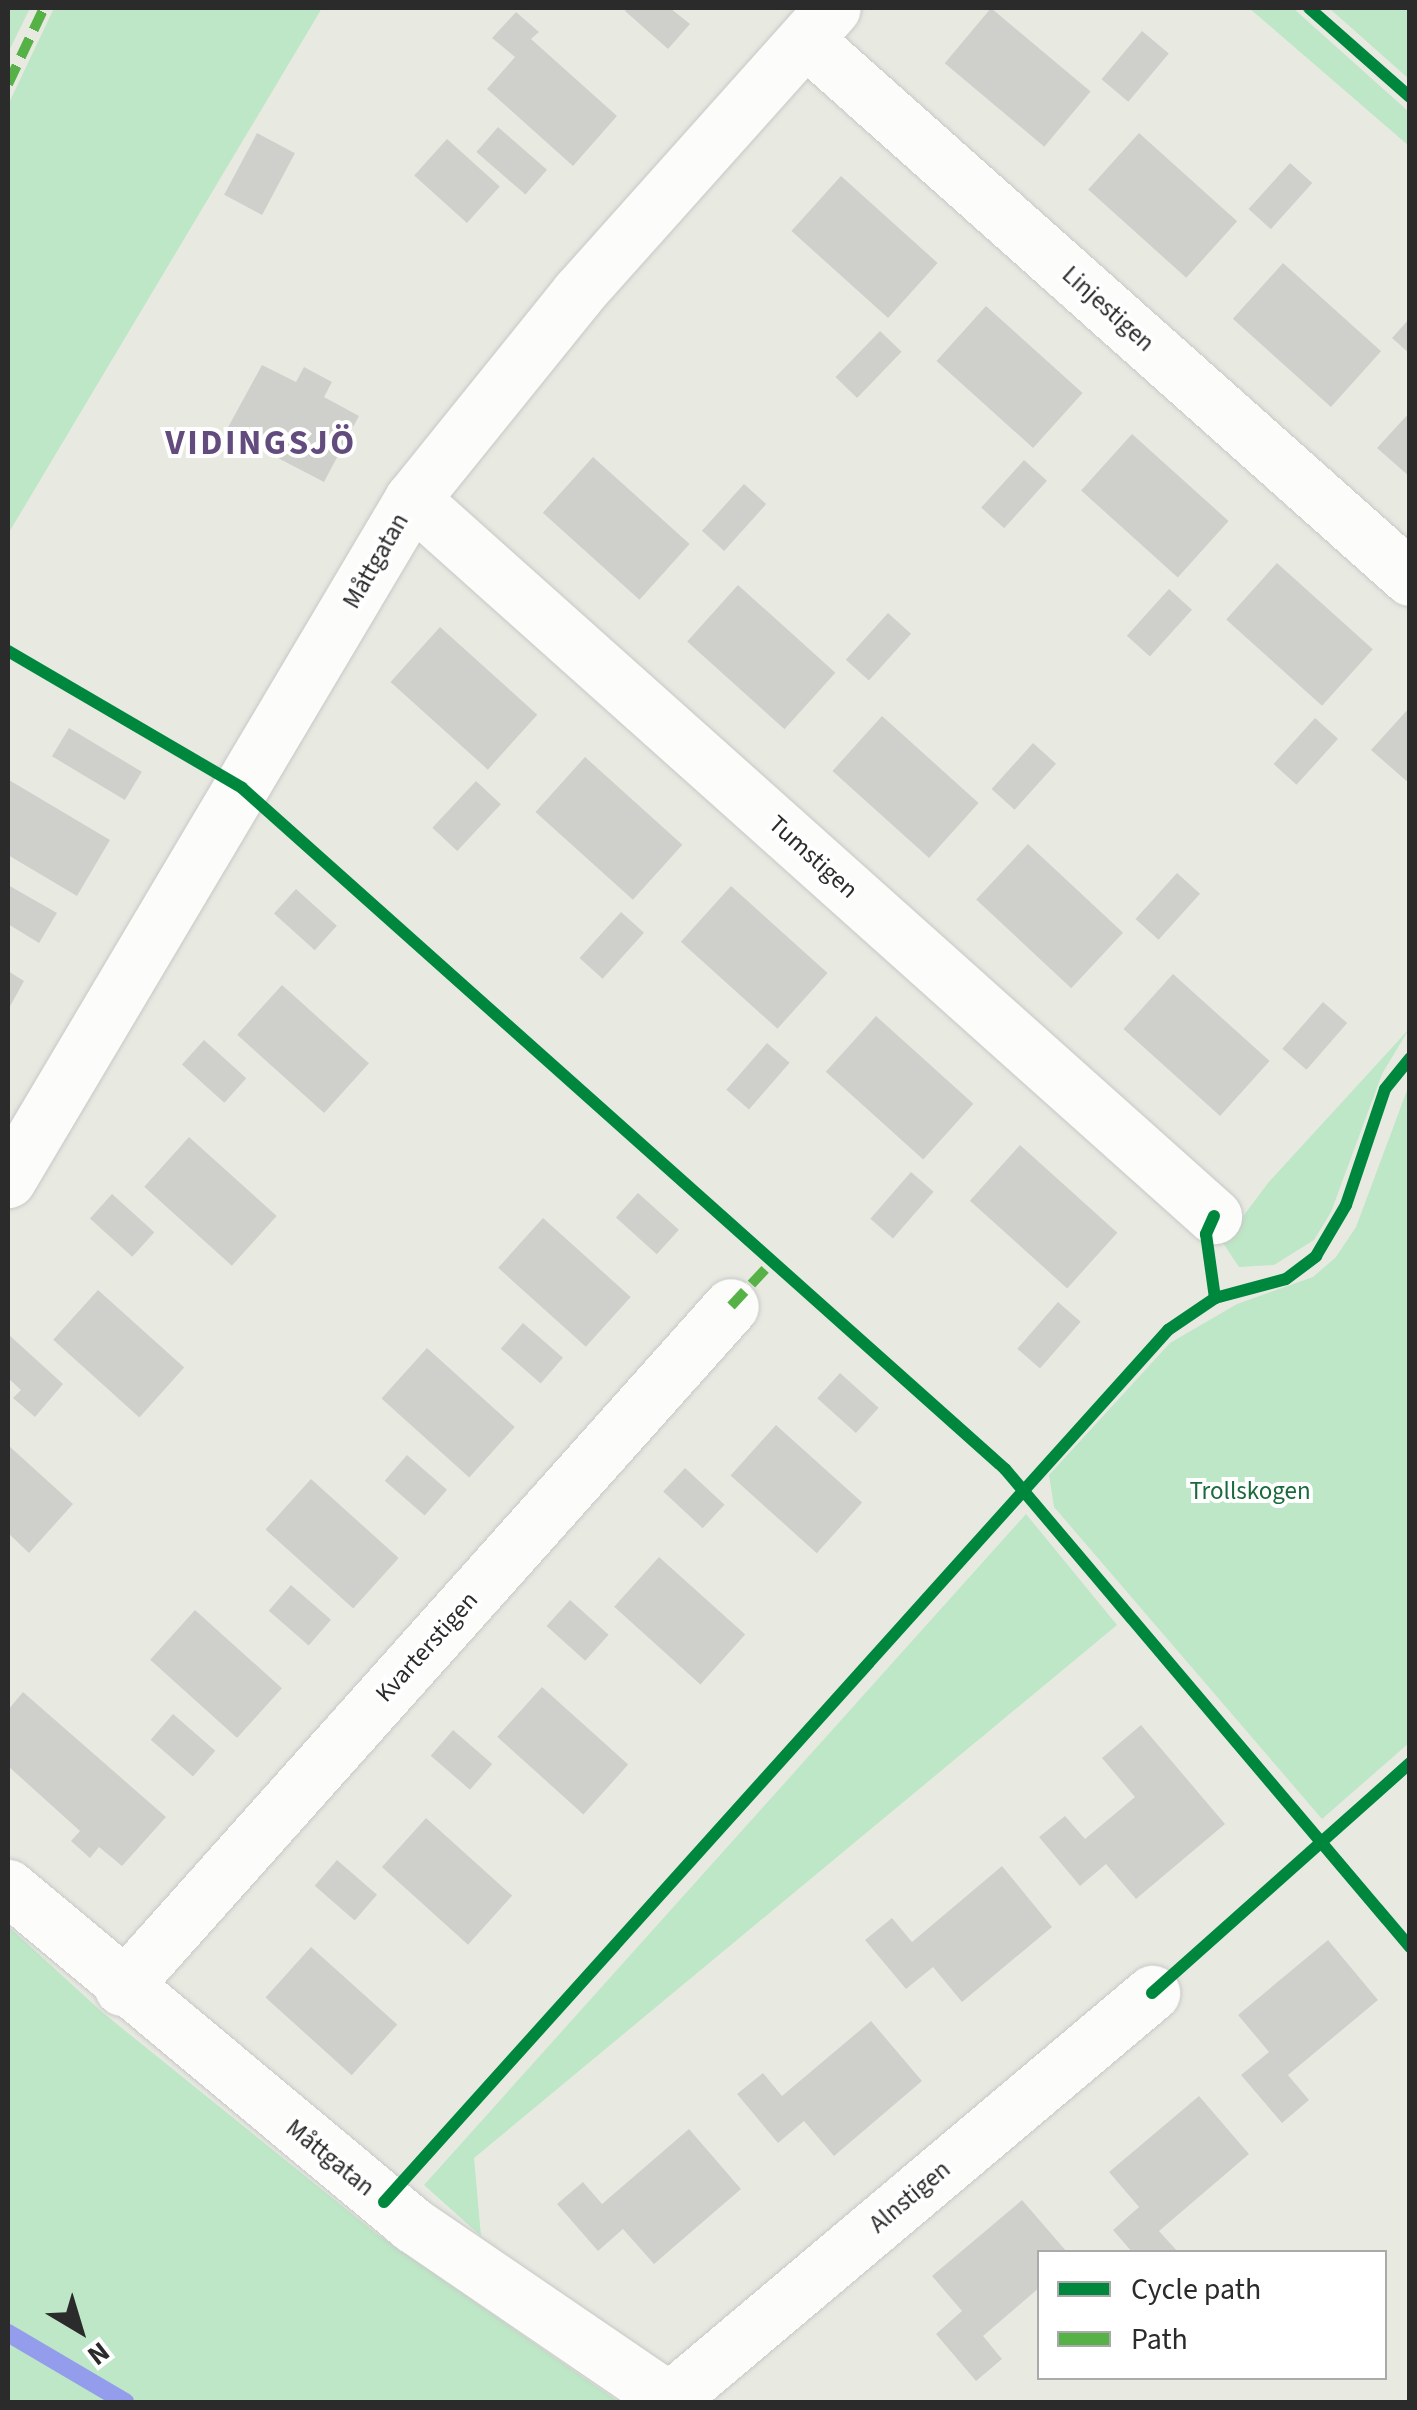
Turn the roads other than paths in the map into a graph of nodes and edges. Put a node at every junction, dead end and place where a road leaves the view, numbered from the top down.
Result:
1 (820, 24) edge
2 (412, 499) junction
3 (1410, 578) edge
4 (8, 1180) edge
5 (1214, 1216) dead end
6 (731, 1306) dead end
7 (8, 1887) edge
8 (122, 1988) junction
9 (1152, 1994) dead end
10 (670, 2401) edge

1 - 2 street, Måttgatan
1 - 3 street, Linjestigen
2 - 4 street, Måttgatan
2 - 5 street, Tumstigen
6 - 8 street, Kvarterstigen
7 - 8 street, Måttgatan
8 - 10 street, Måttgatan
9 - 10 street, Alnstigen

